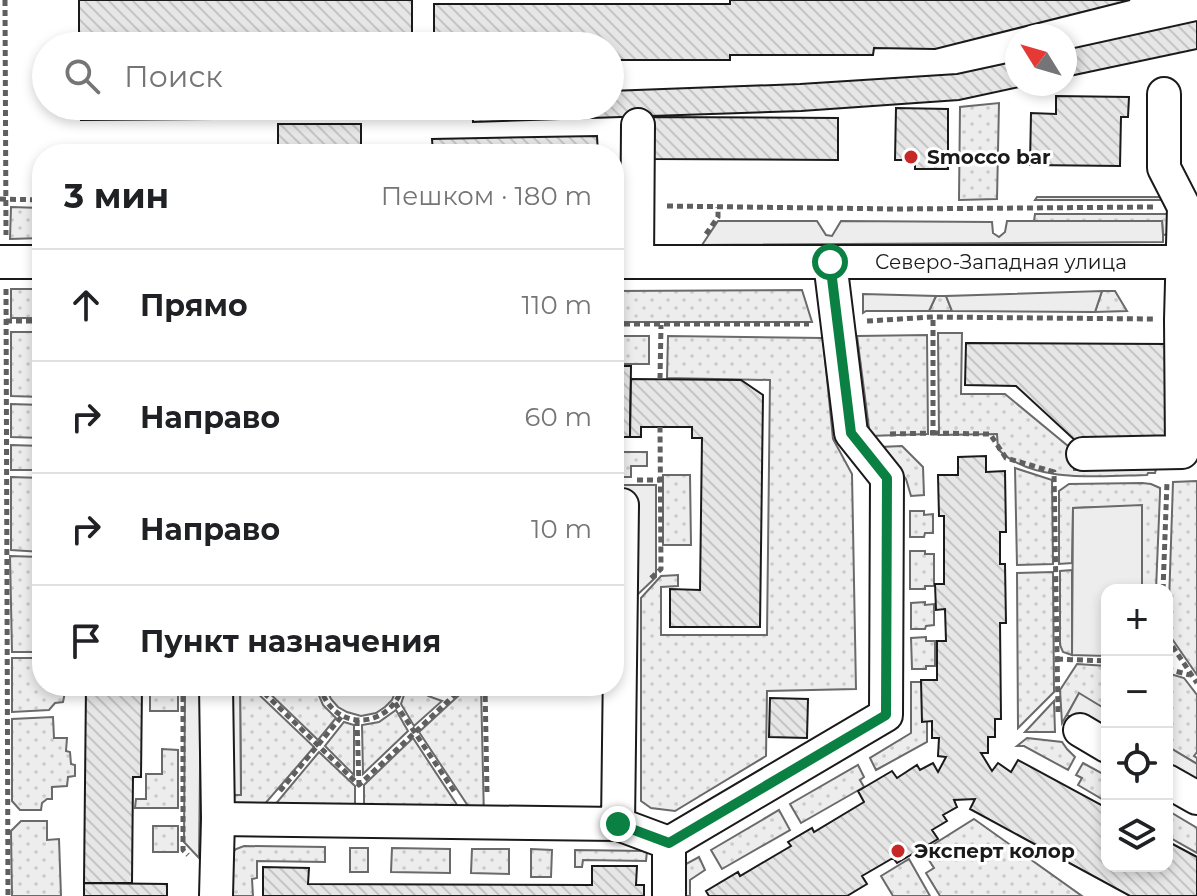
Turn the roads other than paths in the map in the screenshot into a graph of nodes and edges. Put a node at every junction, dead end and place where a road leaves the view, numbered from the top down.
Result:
1 (1164, 94) dead end
2 (638, 125) dead end
3 (3, 262) edge
4 (32, 262) edge
5 (626, 262) edge
6 (830, 262) junction
7 (1189, 262) edge
8 (1072, 464) road end
9 (216, 696) edge
10 (620, 696) edge
11 (1173, 784) edge
12 (1197, 798) edge
13 (218, 819) junction
14 (618, 824) junction
15 (669, 843) junction
16 (216, 896) edge
17 (669, 896) edge

1 - 7 street
2 - 5 street
3 - 4 street
5 - 6 street, Северо-Западная улица
6 - 7 street, Северо-Западная улица
6 - 15 street
7 - 8 street
9 - 13 street
10 - 14 street
11 - 12 street
13 - 14 street
13 - 16 street
14 - 15 street
15 - 17 street

